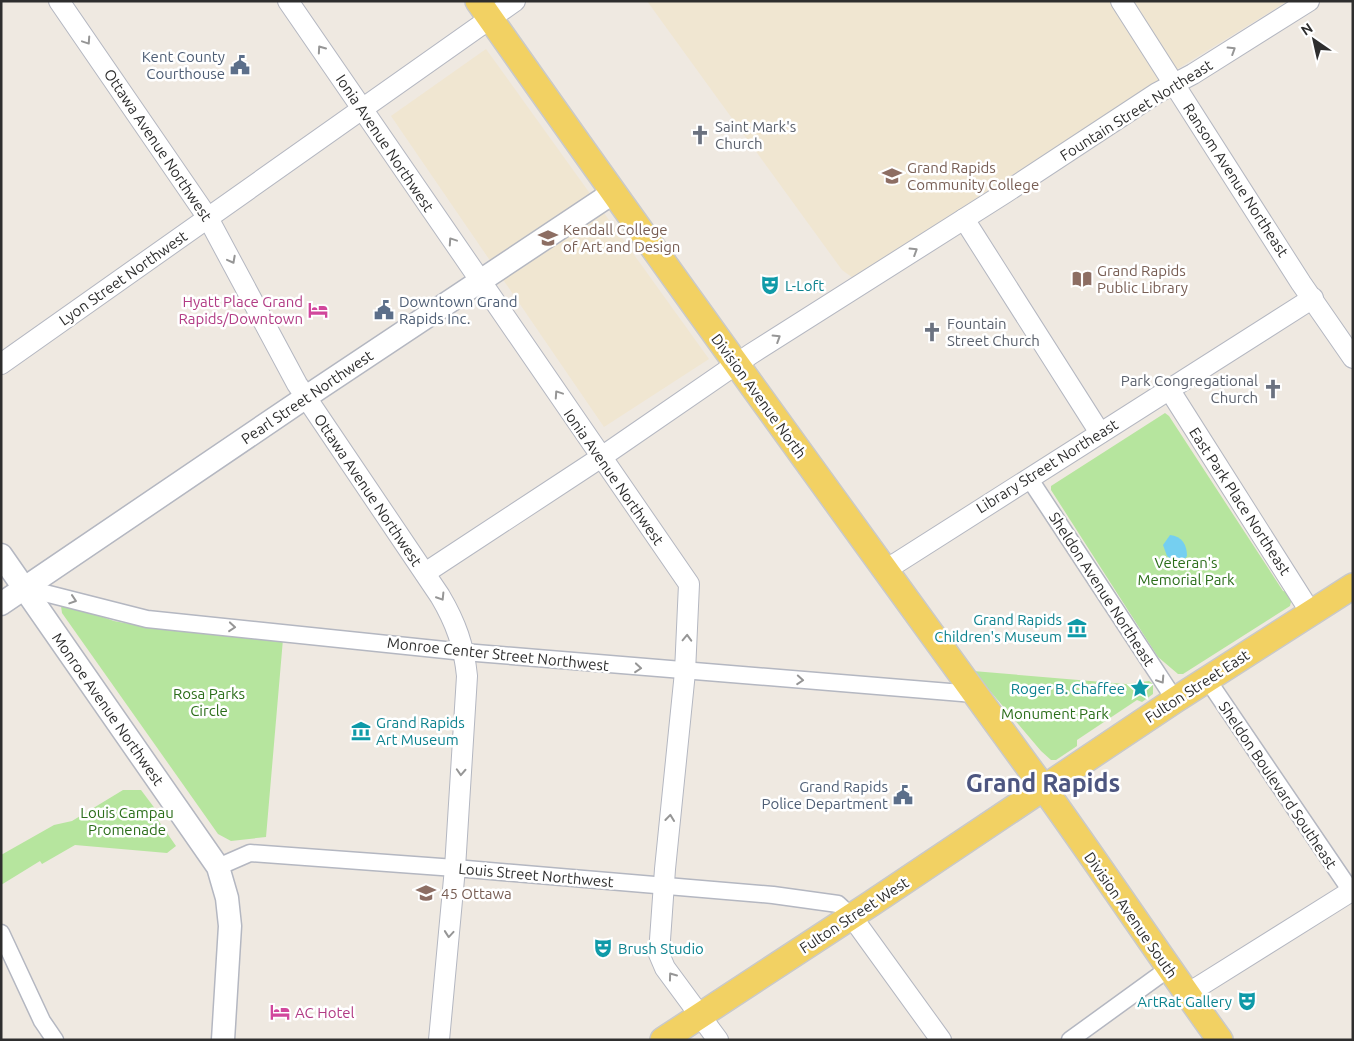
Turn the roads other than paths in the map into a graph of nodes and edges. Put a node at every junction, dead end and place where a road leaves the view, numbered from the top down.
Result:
1 (59, 1) edge
2 (288, 1) edge
3 (515, 1) edge
4 (1121, 1) edge
5 (1309, 1) edge
6 (484, 10) edge
7 (1175, 84) junction
8 (363, 109) junction
9 (614, 192) junction
10 (208, 218) junction
11 (964, 218) junction
12 (480, 281) junction
13 (1312, 298) junction
14 (1353, 358) edge
15 (1, 364) edge
16 (736, 365) junction
17 (1169, 389) junction
18 (305, 398) junction
19 (1100, 433) junction
20 (600, 458) junction
21 (1029, 478) junction
22 (1, 555) edge
23 (884, 571) junction
24 (424, 574) junction
25 (1353, 586) edge
26 (25, 588) junction
27 (1, 604) edge
28 (1311, 613) junction
29 (464, 652) junction
30 (685, 672) junction
31 (1206, 679) junction
32 (974, 694) junction
33 (1174, 700) junction
34 (1044, 789) junction
35 (218, 868) junction
36 (455, 868) junction
37 (664, 886) junction
38 (1352, 892) edge
39 (852, 917) junction
40 (1, 933) edge
41 (1168, 969) junction
42 (1187, 994) junction
43 (700, 1016) junction
44 (55, 1040) edge
45 (223, 1040) edge
46 (439, 1040) edge
47 (663, 1040) edge
48 (718, 1040) edge
49 (941, 1040) edge
50 (1070, 1040) edge
51 (1220, 1040) edge

1 -> 10 street, Ottawa Avenue Northwest
8 -> 2 street, Ionia Avenue Northwest
3 - 6 street, Lyon Street Northwest
4 - 7 street, Ransom Avenue Northeast
7 -> 5 street, Fountain Street Northeast
6 - 8 street, Lyon Street Northwest
6 - 9 main road, Division Avenue North
7 - 11 street, Fountain Street Northeast
7 - 13 street, Ransom Avenue Northeast
8 - 10 street, Lyon Street Northwest
12 -> 8 street, Ionia Avenue Northwest
9 - 12 main road, Pearl Street Northwest
9 - 16 main road, Division Avenue North
10 - 15 street, Lyon Street Northwest
10 -> 18 street, Ottawa Avenue Northwest
16 -> 11 street, Fountain Street Northeast
11 - 19 street
12 - 18 main road, Pearl Street Northwest
20 -> 12 street, Ionia Avenue Northwest
13 - 14 street, Ransom Avenue Northeast
13 - 17 street, Library Street Northeast
16 - 20 street, Fountain Street Northeast
16 - 23 main road, Division Avenue North
17 - 19 street, Library Street Northeast
17 - 28 street, East Park Place Northeast
18 - 24 street, Ottawa Avenue Northwest
18 - 26 main road, Pearl Street Northwest
19 - 21 street, Library Street Northeast
20 - 24 street, Fountain Street Northeast
30 -> 20 street, Ionia Avenue Northwest
21 - 23 street, Library Street Northeast
21 -> 33 street, Sheldon Avenue Northeast
22 - 26 main road, Monroe Avenue Northwest
23 - 32 main road, Division Avenue North
24 -> 29 street, Ottawa Avenue Northwest
25 - 28 main road, Fulton Street East
26 - 27 main road, Pearl Street Northwest
26 -> 29 street, Monroe Center Street Northwest
26 - 35 main road, Monroe Avenue Northwest
28 - 31 main road, Fulton Street East
29 -> 30 street, Monroe Center Street Northwest
29 -> 36 street, Ottawa Avenue Northwest
30 -> 32 street, Monroe Center Street Northwest
37 -> 30 street, Ionia Avenue Northwest
31 - 33 main road, Fulton Street East
31 - 38 street, Sheldon Boulevard Southeast
32 - 34 main road, Division Avenue North
33 - 34 main road, Fulton Street East
34 - 39 main road, Fulton Street West
34 - 41 main road, Division Avenue South
35 - 36 street, Louis Street Northwest
35 - 45 main road, Monroe Avenue Northwest
36 - 37 street, Louis Street Northwest
36 -> 46 street, Ottawa Avenue Northwest
37 - 39 street, Louis Street Northwest
43 -> 37 street, Ionia Avenue Northwest
38 - 42 street
39 - 43 main road, Fulton Street West
39 - 49 street
40 - 44 street
41 - 42 main road, Division Avenue South
41 - 50 street
42 - 51 main road, Division Avenue South
43 - 47 main road, Fulton Street West
43 - 48 street, Ionia Avenue Northwest

